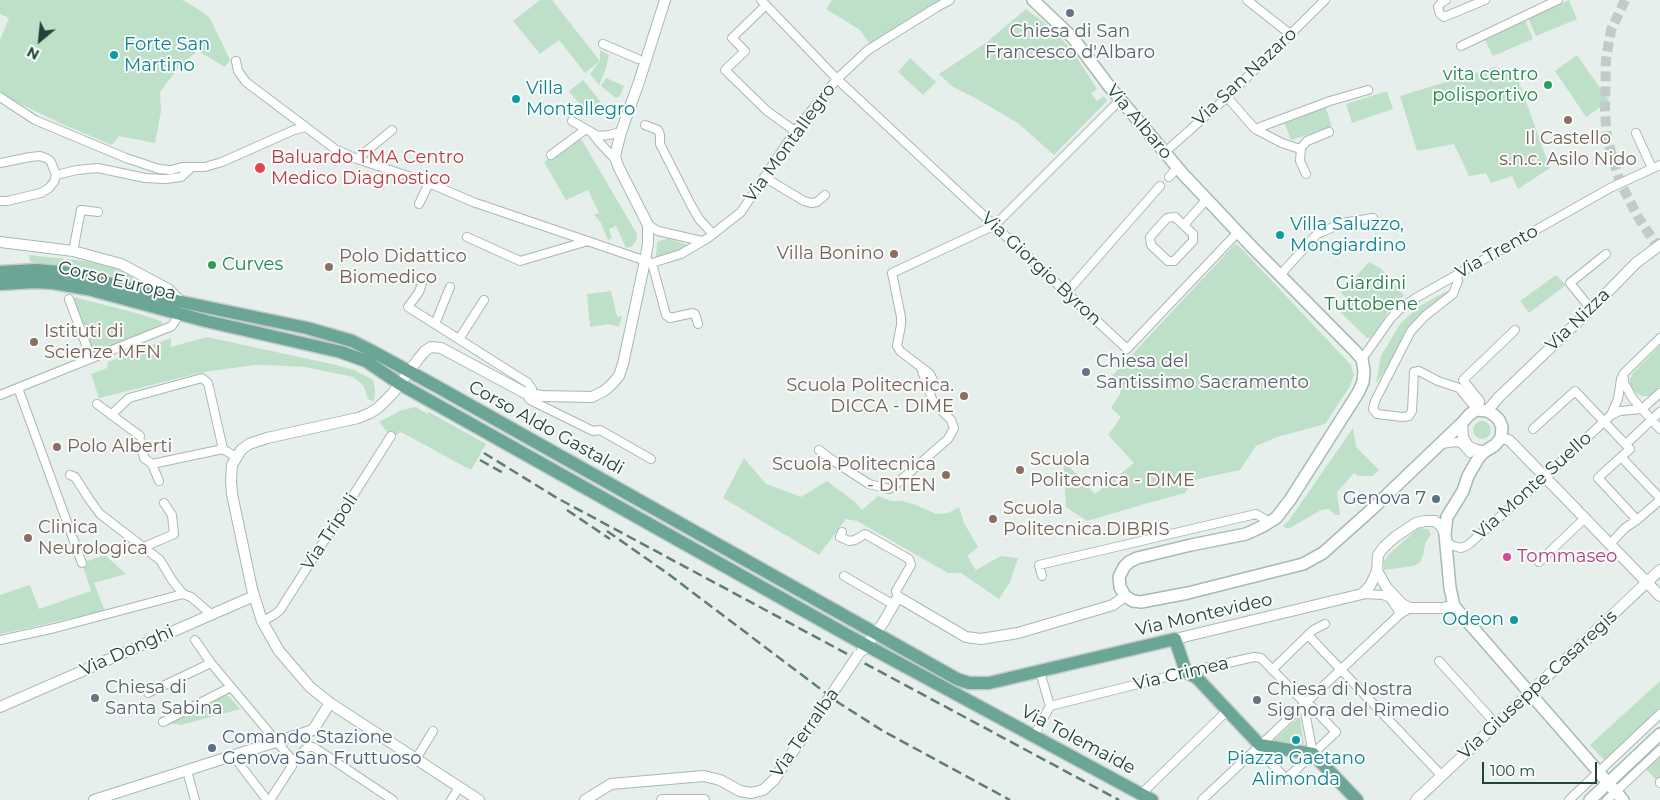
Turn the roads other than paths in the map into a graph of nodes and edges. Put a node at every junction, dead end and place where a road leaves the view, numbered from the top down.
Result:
1 (665, 0) edge
2 (950, 0) edge
3 (1034, 0) edge
4 (1247, 0) edge
5 (1325, 0) edge
6 (1446, 0) edge
7 (1485, 0) edge
8 (1558, 0) edge
9 (764, 2) edge
10 (1290, 34) junction
11 (603, 44) dead end
12 (1461, 46) dead end
13 (638, 59) dead end
14 (236, 61) dead end
15 (837, 79) junction
16 (1368, 90) dead end
17 (0, 97) edge
18 (1226, 97) junction
19 (1120, 100) junction
20 (572, 121) dead end
21 (645, 125) dead end
22 (306, 128) junction
23 (1255, 129) junction
24 (392, 130) dead end
25 (589, 131) junction
26 (795, 131) junction
27 (621, 132) junction
28 (1329, 132) dead end
29 (1636, 133) dead end
30 (1301, 148) junction
31 (1164, 153) junction
32 (551, 155) dead end
33 (357, 159) junction
34 (616, 160) junction
35 (0, 163) edge
36 (1656, 167) edge
37 (191, 168) junction
38 (1177, 168) junction
39 (1306, 174) dead end
40 (56, 175) junction
41 (764, 177) junction
42 (1169, 177) dead end
43 (429, 183) junction
44 (1160, 186) dead end
45 (825, 194) dead end
46 (1206, 200) junction
47 (0, 201) edge
48 (419, 204) dead end
49 (98, 212) dead end
50 (1373, 218) dead end
51 (648, 225) junction
52 (1184, 225) junction
53 (995, 226) junction
54 (1238, 232) junction
55 (714, 234) junction
56 (467, 237) dead end
57 (588, 241) junction
58 (702, 241) junction
59 (0, 242) edge
60 (1660, 246) edge
61 (73, 251) junction
62 (1606, 254) dead end
63 (649, 262) junction
64 (0, 272) edge
65 (1280, 275) junction
66 (1456, 275) junction
67 (424, 277) dead end
68 (0, 284) edge
69 (450, 287) dead end
70 (1067, 292) junction
71 (69, 300) dead end
72 (484, 300) dead end
73 (180, 308) junction
74 (1591, 309) junction
75 (435, 324) junction
76 (698, 324) dead end
77 (1515, 330) dead end
78 (1660, 338) edge
79 (459, 339) junction
80 (91, 358) junction
81 (1362, 359) junction
82 (920, 366) junction
83 (409, 372) junction
84 (1624, 373) junction
85 (933, 380) dead end
86 (400, 384) junction
87 (18, 388) junction
88 (1660, 393) edge
89 (530, 394) junction
90 (0, 395) edge
91 (97, 404) dead end
92 (1642, 409) junction
93 (1480, 411) junction
94 (1660, 412) edge
95 (111, 414) junction
96 (1611, 414) junction
97 (1651, 420) junction
98 (1604, 421) junction
99 (1462, 423) junction
100 (1533, 428) dead end
101 (1660, 429) edge
102 (392, 436) dead end
103 (1501, 438) junction
104 (1444, 441) junction
105 (1626, 444) junction
106 (1467, 445) junction
107 (223, 449) junction
108 (819, 450) dead end
109 (1484, 452) junction
110 (236, 457) junction
111 (1621, 457) junction
112 (651, 459) dead end
113 (152, 464) junction
114 (70, 475) dead end
115 (1468, 476) junction
116 (1545, 476) junction
117 (159, 481) dead end
118 (1660, 499) edge
119 (164, 503) dead end
120 (1448, 517) junction
121 (1585, 518) junction
122 (1638, 520) junction
123 (1270, 522) junction
124 (1434, 522) junction
125 (842, 532) dead end
126 (1445, 536) junction
127 (1610, 544) junction
128 (144, 547) junction
129 (1538, 562) dead end
130 (82, 563) dead end
131 (1660, 570) edge
132 (1376, 571) junction
133 (844, 576) dead end
134 (1042, 576) dead end
135 (1647, 582) junction
136 (184, 594) junction
137 (1362, 594) junction
138 (254, 596) junction
139 (1125, 596) junction
140 (1660, 596) edge
141 (896, 601) junction
142 (1454, 606) junction
143 (1410, 608) junction
144 (211, 614) junction
145 (1399, 615) junction
146 (262, 622) junction
147 (1325, 624) dead end
148 (877, 632) junction
149 (1308, 635) junction
150 (1175, 639) junction
151 (0, 640) edge
152 (195, 640) dead end
153 (866, 645) junction
154 (1439, 661) dead end
155 (211, 663) junction
156 (1272, 670) junction
157 (1341, 670) junction
158 (1040, 672) junction
159 (1186, 672) junction
160 (989, 683) junction
161 (231, 687) junction
162 (148, 693) dead end
163 (1529, 693) junction
164 (1303, 700) junction
165 (330, 703) junction
166 (1050, 706) junction
167 (0, 707) edge
168 (987, 711) junction
169 (1228, 711) junction
170 (1660, 714) edge
171 (163, 722) dead end
172 (1496, 724) junction
173 (433, 731) dead end
174 (1660, 734) edge
175 (1034, 736) junction
176 (277, 742) junction
177 (1260, 745) junction
178 (1660, 750) edge
179 (236, 754) junction
180 (1313, 754) junction
181 (416, 759) junction
182 (293, 761) junction
183 (187, 771) junction
184 (1598, 772) junction
185 (1442, 776) junction
186 (1608, 783) junction
187 (459, 788) junction
188 (1146, 797) edge
189 (1615, 797) edge
190 (94, 800) edge
191 (195, 800) edge
192 (268, 800) edge
193 (392, 800) edge
194 (451, 800) edge
195 (479, 800) edge
196 (585, 800) edge
197 (662, 800) edge
198 (702, 800) edge
199 (1202, 800) edge
200 (1357, 800) edge
201 (1416, 800) edge
202 (1569, 800) edge
203 (1590, 800) edge

1 - 27 street
2 - 15 street, Via Montallegro
3 - 19 main road, Via Albaro
4 - 10 street
5 - 10 street, Via San Nazaro
6 - 7 street
8 - 12 street
9 - 15 street, Via Giorgio Byron
9 - 26 street
10 - 18 street, Via San Nazaro
11 - 13 street
14 - 22 street
15 - 26 street, Via Montallegro
15 - 53 street, Via Giorgio Byron
16 - 23 street
17 - 37 street
18 - 23 street
18 - 31 street, Via San Nazaro
19 - 31 main road, Via Albaro
19 - 53 street
20 - 25 street
21 - 55 street
22 - 33 street
22 - 37 street
23 - 30 street
24 - 33 street
25 - 27 street
25 - 32 street
25 - 34 street
26 - 41 street, Via Montallegro
27 - 34 street
28 - 30 street
29 - 36 street, Via Trento
30 - 39 street
31 - 38 main road, Via Albaro
33 - 43 street
34 - 51 street
35 - 40 street
36 - 66 street, Via Trento
37 - 40 street
38 - 42 street
38 - 46 main road, Via Albaro
40 - 47 street
41 - 45 street
41 - 55 street, Via Montallegro
43 - 48 street
43 - 57 street
44 - 70 street
46 - 52 street
46 - 54 main road, Via Albaro
49 - 61 street
50 - 65 street
51 - 58 street
51 - 63 street
52 - 52 street
53 - 70 street, Via Giorgio Byron
53 - 82 street
54 - 65 main road, Via Albaro
54 - 70 street, Via Giorgio Byron
55 - 58 street, Via Montallegro
56 - 57 street
57 - 63 street
58 - 63 street, Via Montallegro
59 - 61 street
60 - 74 street, Via Nizza
61 - 73 street
62 - 74 street
63 - 76 street
63 - 89 street
64 - 73 main road, Corso Europa
65 - 81 main road, Via Albaro
66 - 81 street, Via Trento
66 - 93 street
67 - 75 street
68 - 73 main road, Corso Europa
69 - 75 street
71 - 80 street
72 - 79 street
73 - 80 street
73 - 83 main road, Corso Aldo Gastaldi
73 - 86 main road, Corso Aldo Gastaldi
74 - 93 street, Via Nizza
75 - 79 street
77 - 93 street
78 - 84 street
79 - 89 street
80 - 87 street
81 - 123 main road
82 - 85 street
82 - 108 street
83 - 86 street
83 - 89 street
83 - 148 main road, Corso Aldo Gastaldi
84 - 92 street
84 - 96 street
86 - 110 street
86 - 153 main road, Corso Aldo Gastaldi
87 - 90 street
87 - 130 street
88 - 92 street
89 - 112 street
91 - 95 street
92 - 96 street
92 - 97 street
93 - 99 main road
93 - 103 main road
94 - 97 street
95 - 107 street
95 - 113 street
96 - 98 street, Via Monte Suello
97 - 101 street
97 - 105 street
98 - 100 street
98 - 105 street
98 - 116 street, Via Monte Suello
99 - 104 main road
99 - 106 street
102 - 146 street, Via Tripoli
103 - 109 main road
103 - 116 street
104 - 106 street
104 - 106 street
104 - 139 main road
105 - 111 street
106 - 109 street
106 - 115 street
107 - 110 street
107 - 113 street
109 - 115 main road
110 - 138 street
111 - 118 street
111 - 122 street
113 - 117 street
114 - 128 street
115 - 120 main road
116 - 121 street
116 - 126 street, Via Monte Suello
118 - 122 street
119 - 128 street
120 - 124 street
120 - 126 main road
121 - 127 street
121 - 129 street
122 - 127 street
123 - 134 street
123 - 139 main road
124 - 126 street
124 - 132 street
125 - 141 street
126 - 142 main road
127 - 135 street
128 - 136 street
131 - 135 street, Via Giuseppe Casaregis
132 - 137 street
132 - 143 street
133 - 141 street
135 - 140 street
135 - 163 street, Via Giuseppe Casaregis
136 - 144 street
136 - 151 street
137 - 145 street
137 - 150 street, Via Montevideo
138 - 144 street, Via Donghi
138 - 146 street
139 - 141 street
141 - 148 street
142 - 143 street
142 - 163 main road
143 - 145 street
144 - 167 street, Via Donghi
145 - 157 street
146 - 165 street
147 - 149 street
148 - 153 street
148 - 160 main road, Corso Aldo Gastaldi
149 - 156 street
149 - 157 street
150 - 158 main road, Via Montevideo
150 - 159 main road
152 - 155 street
153 - 168 main road, Corso Aldo Gastaldi
153 - 196 street, Via Terralba, bridge
154 - 172 street
155 - 161 street
155 - 162 street
156 - 159 street, Via Crimea
156 - 164 street, Via Crimea
157 - 164 street
157 - 185 street
158 - 160 main road, Via Montevideo
158 - 166 street
159 - 166 street, Via Crimea
159 - 169 main road
160 - 168 main road
161 - 171 street
161 - 176 street
163 - 172 street, Via Giuseppe Casaregis
163 - 184 main road
164 - 177 street
164 - 180 street
164 - 180 street
165 - 176 street
165 - 181 street
166 - 175 street
168 - 175 main road, Via Tolemaide
169 - 177 main road
169 - 188 street
170 - 184 street
172 - 185 street, Via Giuseppe Casaregis
173 - 181 street
174 - 186 main road
175 - 188 main road, Via Tolemaide
176 - 179 street
176 - 182 street
177 - 180 main road
177 - 180 street
177 - 199 street
178 - 189 street
179 - 183 street
179 - 192 street
180 - 200 main road
181 - 187 street
182 - 192 street
182 - 193 street
183 - 190 street
183 - 191 street
184 - 186 main road
184 - 202 street
185 - 201 street, Via Giuseppe Casaregis
186 - 189 main road
186 - 203 main road
187 - 194 street
187 - 195 street
197 - 198 street

